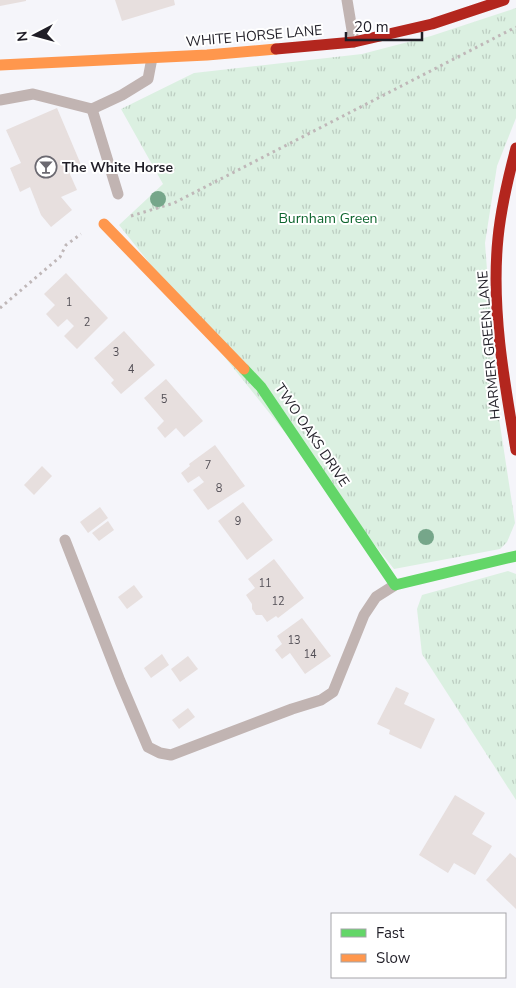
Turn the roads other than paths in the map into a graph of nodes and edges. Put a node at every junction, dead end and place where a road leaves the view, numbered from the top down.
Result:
1 (347, 0) edge
2 (504, 0) edge
3 (354, 42) junction
4 (152, 58) junction
5 (0, 65) edge
6 (0, 100) edge
7 (92, 109) junction
8 (516, 148) edge
9 (118, 194) dead end
10 (104, 224) road end
11 (516, 450) edge
12 (65, 540) dead end
13 (516, 556) edge
14 (395, 585) junction

1 - 3 lane
2 - 3 street, WHITE HORSE LANE
3 - 4 street, WHITE HORSE LANE
4 - 5 street, WHITE HORSE LANE
4 - 7 lane
6 - 7 lane
7 - 9 lane
8 - 11 street, HARMER GREEN LANE
10 - 14 street, TWO OAKS DRIVE
12 - 14 lane
13 - 14 street

